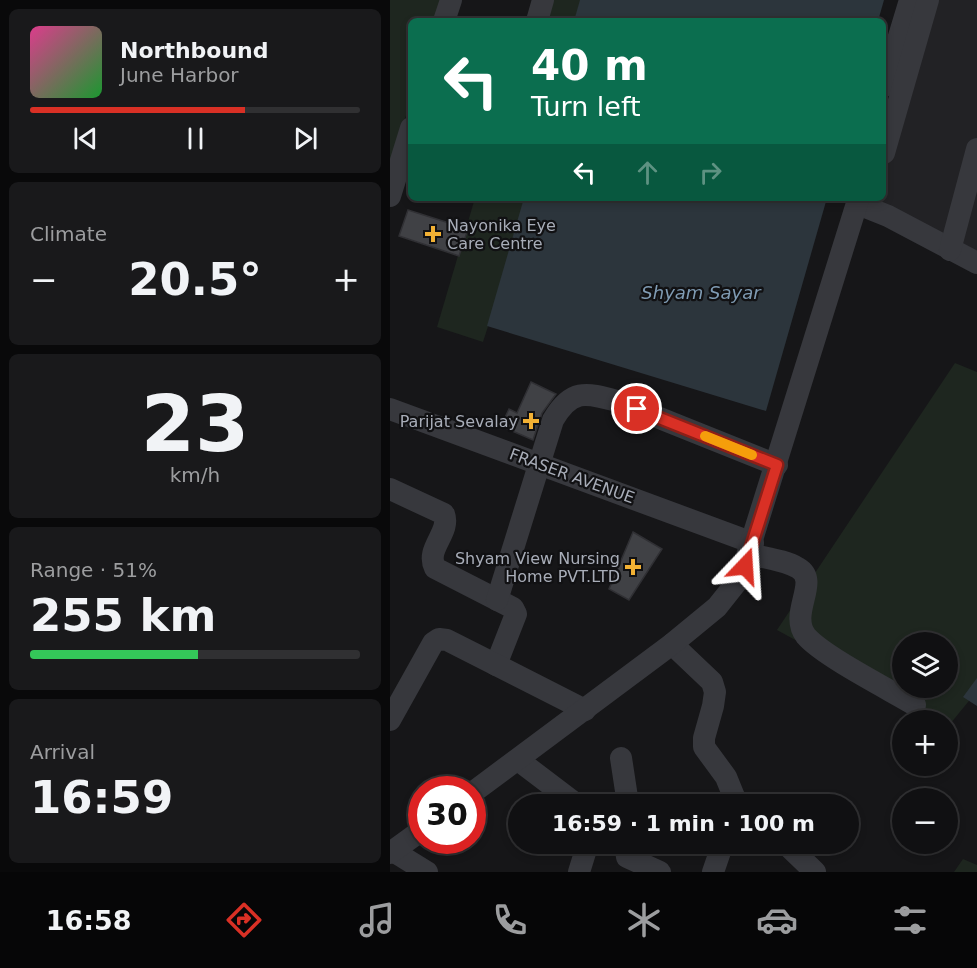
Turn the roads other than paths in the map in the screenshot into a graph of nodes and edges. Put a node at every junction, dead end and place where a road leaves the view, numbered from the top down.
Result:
1 (451, 0) edge
2 (543, 0) edge
3 (910, 0) edge
4 (928, 0) edge
5 (445, 18) edge
6 (538, 18) edge
7 (886, 79) edge
8 (408, 138) edge
9 (886, 146) edge
10 (977, 149) edge
11 (390, 196) edge
12 (862, 201) edge
13 (950, 250) junction
14 (977, 263) edge
15 (390, 408) edge
16 (539, 465) junction
17 (777, 465) junction
18 (390, 489) edge
19 (752, 548) junction
20 (497, 600) junction
21 (672, 644) junction
22 (496, 665) junction
23 (915, 705) dead end
24 (585, 710) junction
25 (390, 720) edge
26 (621, 758) dead end
27 (518, 760) junction
28 (486, 783) edge
29 (563, 794) edge
30 (626, 794) edge
31 (733, 794) edge
32 (585, 854) edge
33 (627, 854) edge
34 (719, 854) edge
35 (796, 854) edge
36 (579, 872) edge
37 (660, 872) edge
38 (713, 872) edge
39 (815, 872) edge

1 - 5 street
2 - 6 street
3 - 7 street
4 - 9 street
8 - 11 street
10 - 13 street
12 - 13 street
12 - 17 street
13 - 14 street
15 - 16 street, FRASER AVENUE
16 - 17 street
16 - 19 street, FRASER AVENUE
16 - 20 street
17 - 19 street
18 - 20 street
19 - 21 street
19 - 23 street, FRASER AVENUE
20 - 22 street
21 - 24 street
21 - 31 street
22 - 24 street
22 - 25 street
24 - 27 street
26 - 30 street
27 - 28 street
27 - 29 street
32 - 36 street
33 - 37 street
34 - 38 street
35 - 39 street

